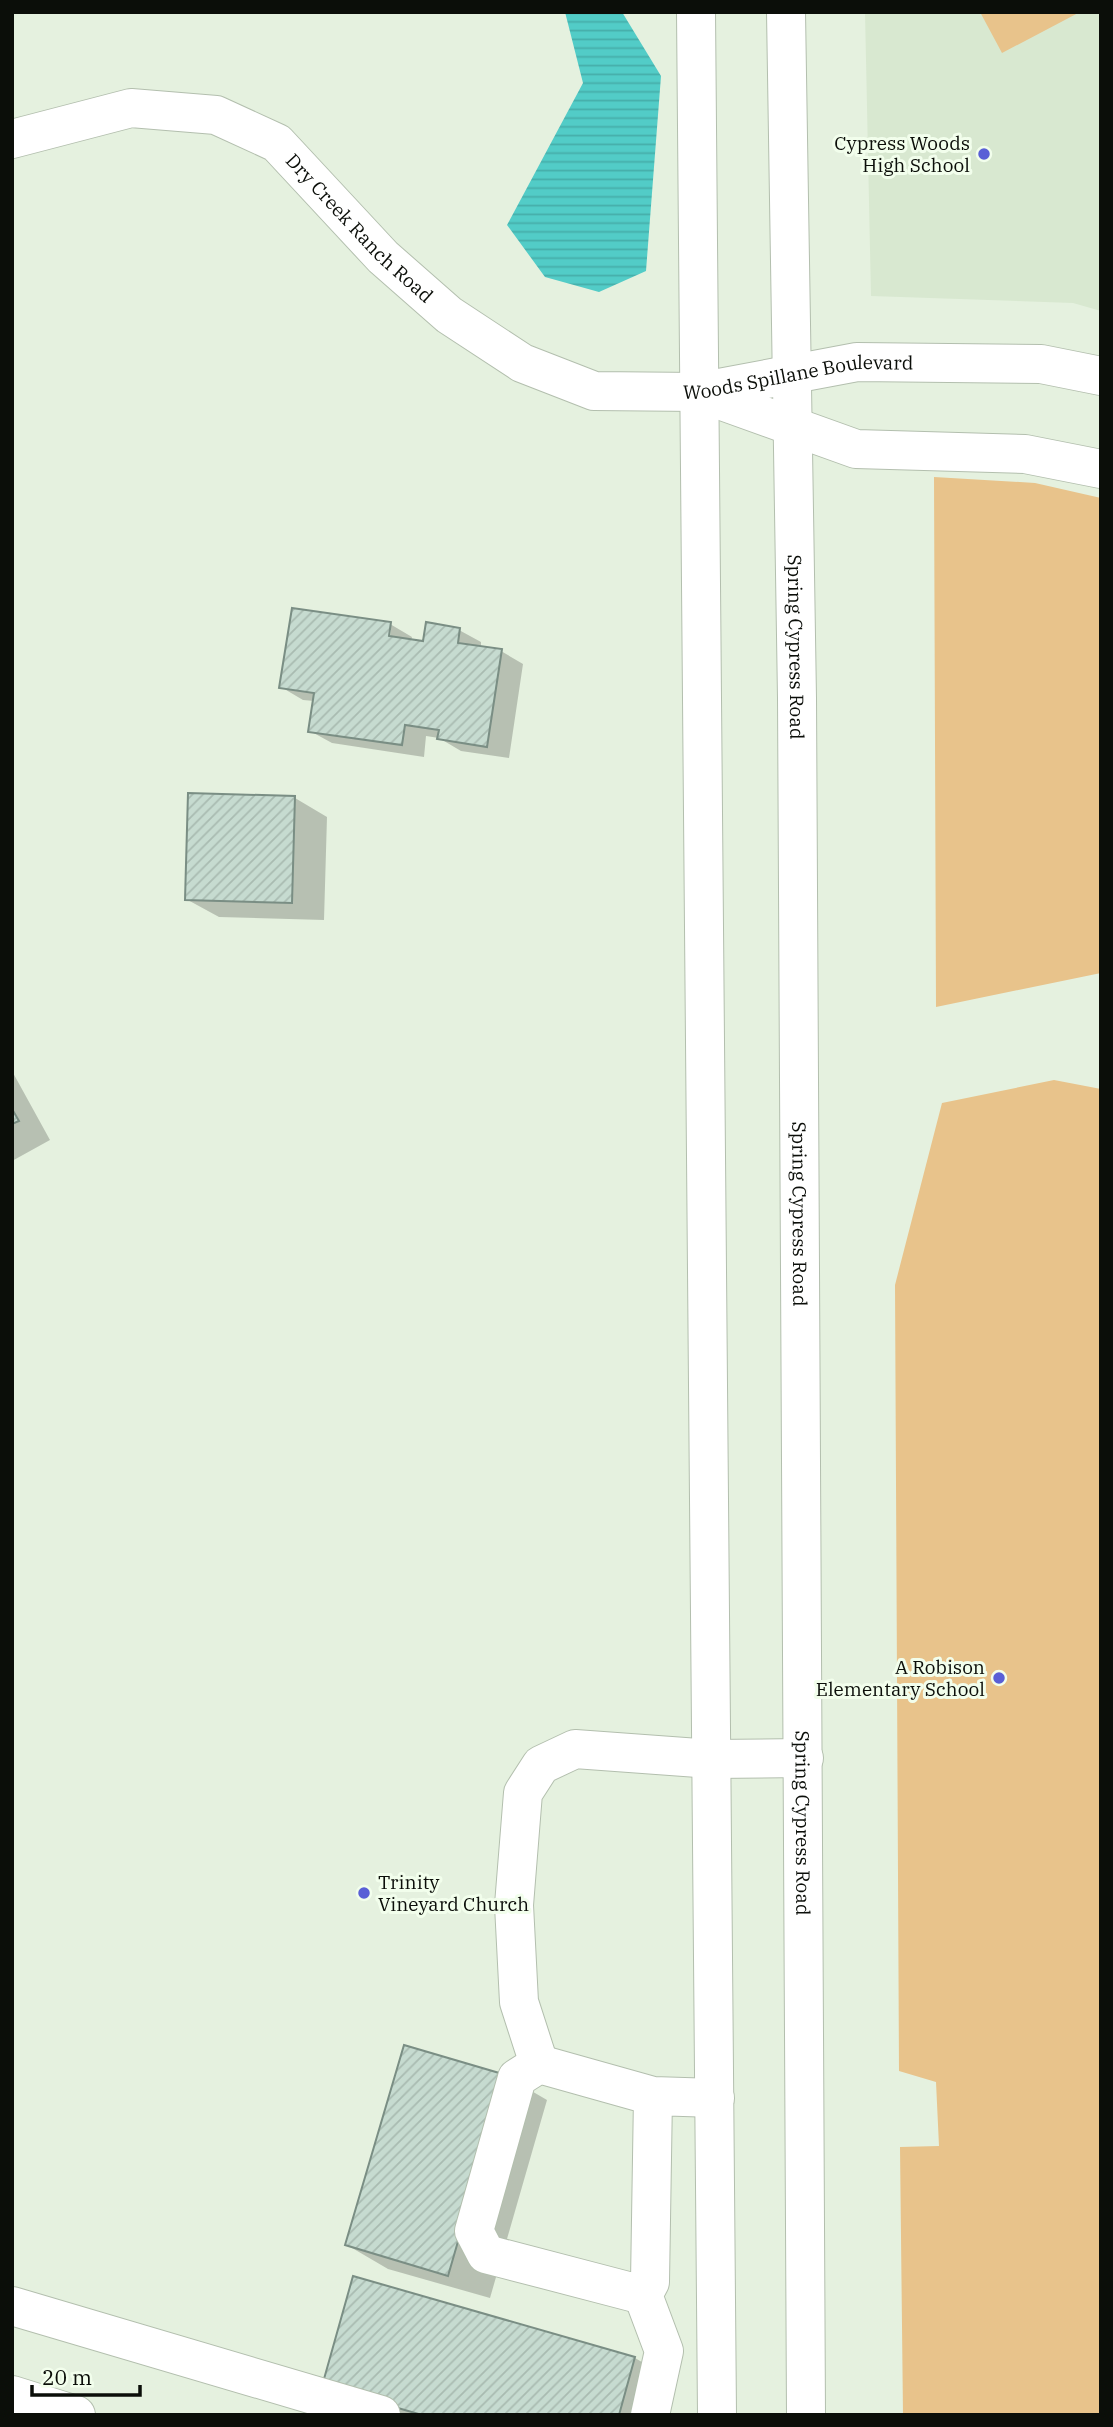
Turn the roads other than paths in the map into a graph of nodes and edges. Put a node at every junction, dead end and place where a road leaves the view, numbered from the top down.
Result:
1 (696, 12) edge
2 (786, 12) edge
3 (12, 139) edge
4 (791, 375) junction
5 (1101, 376) edge
6 (698, 392) junction
7 (790, 426) junction
8 (1101, 469) edge
9 (804, 1758) junction
10 (712, 1759) junction
11 (540, 2064) junction
12 (653, 2096) junction
13 (715, 2098) junction
14 (643, 2295) junction
15 (12, 2306) edge
16 (12, 2395) edge
17 (76, 2415) edge
18 (381, 2415) edge
19 (650, 2415) edge
20 (717, 2415) edge
21 (806, 2415) edge

1 - 6 main road
2 - 4 main road, Spring Cypress Road
3 - 6 main road, Dry Creek Ranch Road
4 - 5 main road, Woods Spillane Boulevard
4 - 6 main road, Woods Spillane Boulevard
4 - 7 main road, Spring Cypress Road
6 - 7 main road, Woods Spillane Boulevard
6 - 10 main road
7 - 8 main road, Woods Spillane Boulevard
7 - 9 main road, Spring Cypress Road
9 - 10 main road
9 - 21 main road, Spring Cypress Road
10 - 11 main road
10 - 13 main road
11 - 12 main road
11 - 14 main road
12 - 13 main road
12 - 14 main road
13 - 20 main road
14 - 19 main road
15 - 18 main road
16 - 17 main road

